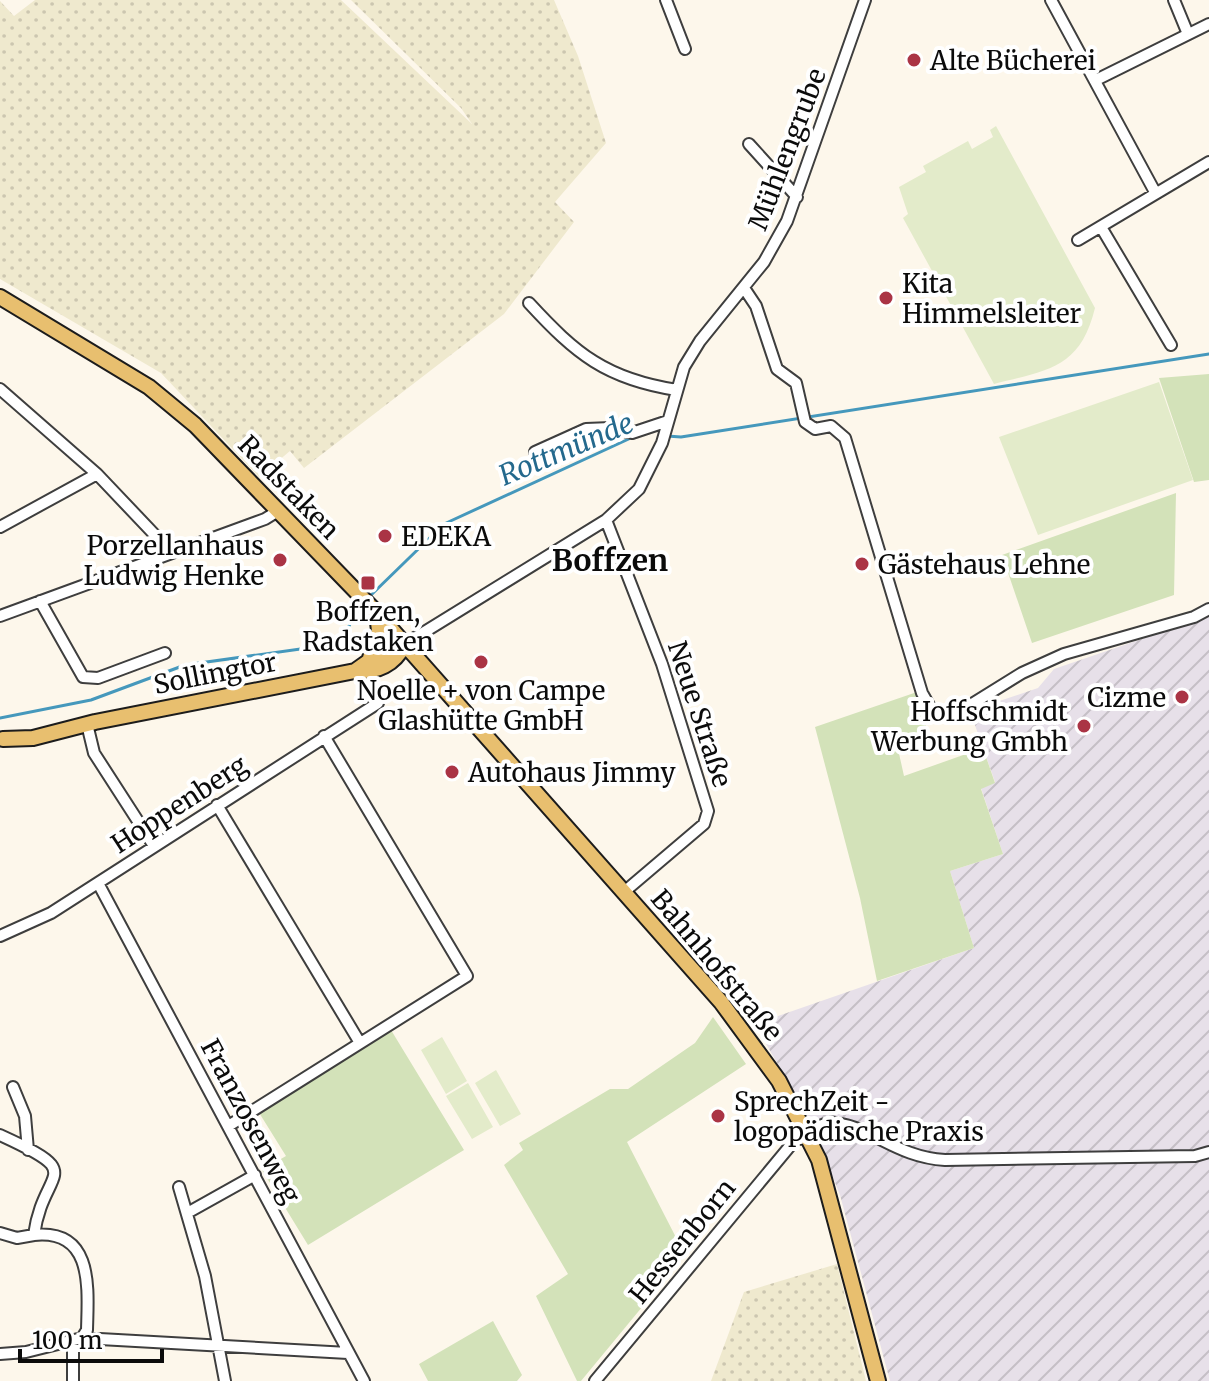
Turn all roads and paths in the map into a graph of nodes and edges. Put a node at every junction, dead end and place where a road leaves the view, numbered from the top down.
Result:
1 (865, 0) edge
2 (1051, 0) edge
3 (1174, 0) edge
4 (669, 2) edge
5 (1209, 24) edge
6 (1188, 34) junction
7 (685, 49) dead end
8 (1096, 80) junction
9 (749, 144) dead end
10 (1209, 162) edge
11 (1155, 192) junction
12 (797, 197) junction
13 (1101, 227) junction
14 (1078, 240) dead end
15 (744, 288) junction
16 (0, 297) edge
17 (529, 303) dead end
18 (1171, 345) dead end
19 (0, 389) edge
20 (677, 390) junction
21 (667, 425) junction
22 (535, 452) dead end
23 (97, 474) junction
24 (278, 511) junction
25 (606, 520) junction
26 (0, 527) edge
27 (172, 553) junction
28 (40, 601) junction
29 (369, 605) junction
30 (1209, 609) edge
31 (0, 616) edge
32 (405, 644) junction
33 (165, 653) dead end
34 (370, 658) junction
35 (355, 671) junction
36 (378, 703) dead end
37 (930, 707) dead end
38 (956, 714) dead end
39 (85, 724) junction
40 (324, 736) junction
41 (1, 740) edge
42 (217, 805) junction
43 (154, 846) junction
44 (98, 883) junction
45 (624, 892) junction
46 (0, 936) edge
47 (360, 1043) junction
48 (13, 1087) dead end
49 (230, 1125) junction
50 (0, 1135) edge
51 (808, 1136) junction
52 (28, 1150) junction
53 (1209, 1152) edge
54 (255, 1175) junction
55 (179, 1187) dead end
56 (189, 1212) junction
57 (0, 1233) edge
58 (34, 1235) junction
59 (77, 1339) junction
60 (219, 1346) junction
61 (348, 1353) junction
62 (0, 1354) edge
63 (73, 1381) edge
64 (225, 1381) edge
65 (364, 1381) edge
66 (595, 1381) edge
67 (878, 1381) edge

1 - 12 street, Mühlengrube
2 - 8 street
3 - 6 street
4 - 7 street
5 - 6 street
6 - 8 street
8 - 11 street
9 - 12 street
10 - 11 street
11 - 13 street
12 - 15 street, Mühlengrube
13 - 14 street
13 - 18 street
15 - 20 street, Mühlengrube
15 - 37 street
16 - 24 main road, Radstaken
17 - 20 street
19 - 23 street
20 - 21 street, Mühlengrube
21 - 22 street
21 - 25 street, Mühlengrube
23 - 26 street
23 - 27 street
24 - 27 street
24 - 29 main road, Radstaken
25 - 32 street, Mühlengrube
25 - 45 street, Neue Straße
27 - 28 street
28 - 31 street
28 - 33 street
29 - 32 main road, Radstaken
29 - 34 main road
30 - 38 street
32 - 34 main road, Sollingtor
32 - 35 main road, Sollingtor
32 - 45 main road, Bahnhofstraße
34 - 35 main road, Sollingtor
35 - 39 main road, Sollingtor
36 - 40 street, Hoppenberg
39 - 41 main road, Sollingtor
39 - 43 street
40 - 42 street, Hoppenberg
40 - 47 street
42 - 43 street, Hoppenberg
42 - 47 street
43 - 44 street, Hoppenberg
44 - 46 street, Hoppenberg
44 - 49 street, Franzosenweg
45 - 51 main road, Bahnhofstraße
47 - 49 street
48 - 52 street
49 - 54 street, Franzosenweg
50 - 52 street
51 - 53 street
51 - 66 street, Hessenborn
51 - 67 main road, Bahnhofstraße
52 - 58 street
54 - 56 street
54 - 61 street, Franzosenweg
55 - 56 street
56 - 60 street
57 - 58 street
58 - 59 street
59 - 60 street
59 - 62 street
59 - 63 street
60 - 61 street
60 - 64 street
61 - 65 street, Franzosenweg

